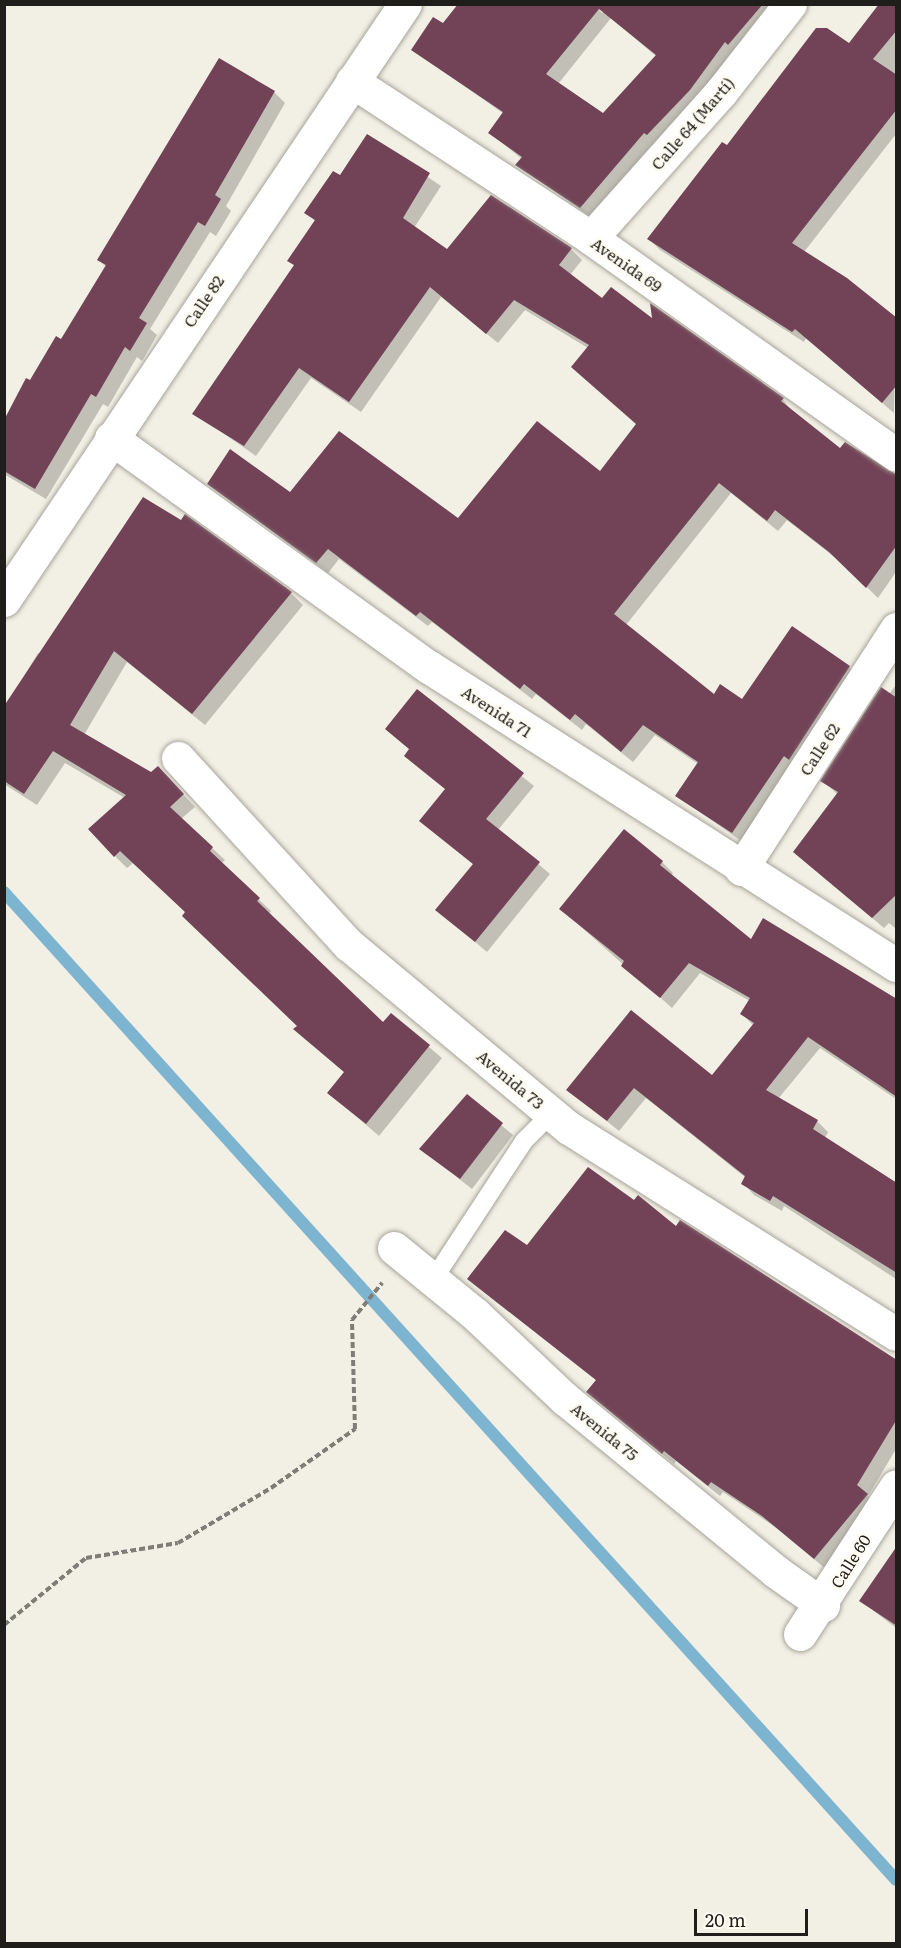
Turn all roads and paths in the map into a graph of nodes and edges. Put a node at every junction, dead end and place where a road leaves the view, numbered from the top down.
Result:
1 (405, 4) edge
2 (790, 4) edge
3 (352, 81) junction
4 (591, 238) junction
5 (111, 438) junction
6 (897, 455) edge
7 (4, 600) edge
8 (897, 629) edge
9 (178, 758) dead end
10 (741, 869) junction
11 (897, 965) edge
12 (552, 1113) junction
13 (394, 1248) dead end
14 (433, 1280) junction
15 (897, 1334) edge
16 (897, 1486) edge
17 (823, 1605) junction
18 (4, 1625) edge
19 (800, 1634) dead end

1 - 3 street, Calle 82
2 - 4 street, Calle 64 (Martí)
3 - 4 street, Avenida 69
3 - 5 street, Calle 82
4 - 6 street, Avenida 69
5 - 7 street, Calle 82
5 - 10 street, Avenida 71
8 - 10 street, Calle 62
9 - 12 street, Avenida 73
10 - 11 street, Avenida 71
12 - 14 lane
12 - 15 street, Avenida 73
13 - 14 street, Avenida 75
14 - 17 street, Avenida 75
14 - 18 path
16 - 17 street, Calle 60
17 - 19 street, Calle 60

